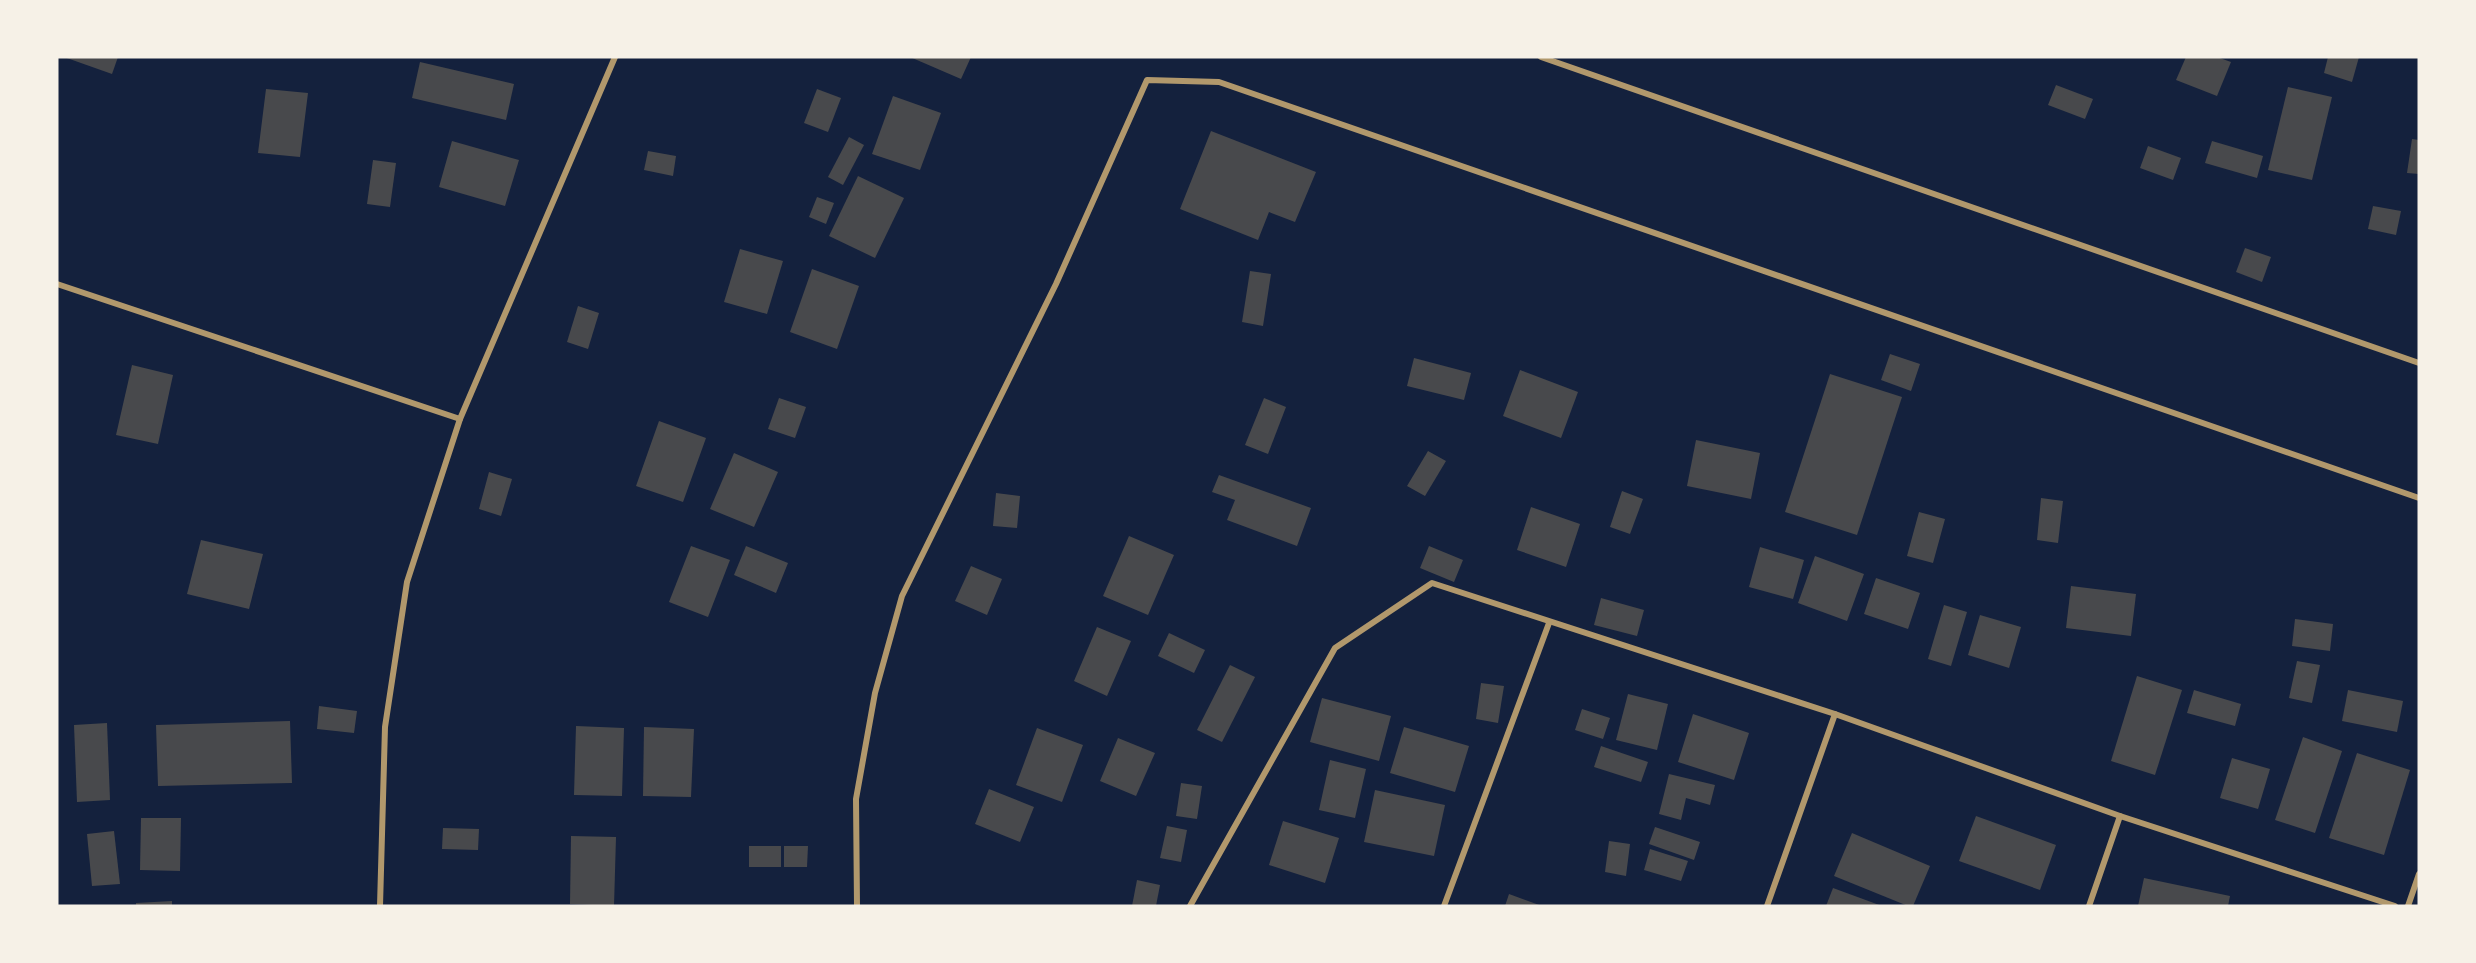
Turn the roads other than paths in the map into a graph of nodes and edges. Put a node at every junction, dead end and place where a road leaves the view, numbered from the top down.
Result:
1 (615, 57) edge
2 (1542, 57) edge
3 (57, 284) edge
4 (2419, 363) edge
5 (460, 419) junction
6 (2419, 498) edge
7 (1549, 623) junction
8 (1835, 714) junction
9 (2120, 816) junction
10 (2419, 874) edge
11 (380, 906) edge
12 (857, 906) edge
13 (1190, 906) edge
14 (1444, 906) edge
15 (1767, 906) edge
16 (2090, 906) edge
17 (2395, 906) edge
18 (2408, 906) edge

1 - 5 street
2 - 4 street
3 - 5 street
5 - 11 street
6 - 12 street
7 - 8 street
7 - 13 street
7 - 14 street
8 - 9 street
8 - 15 street
9 - 16 street
9 - 17 street
10 - 18 street

